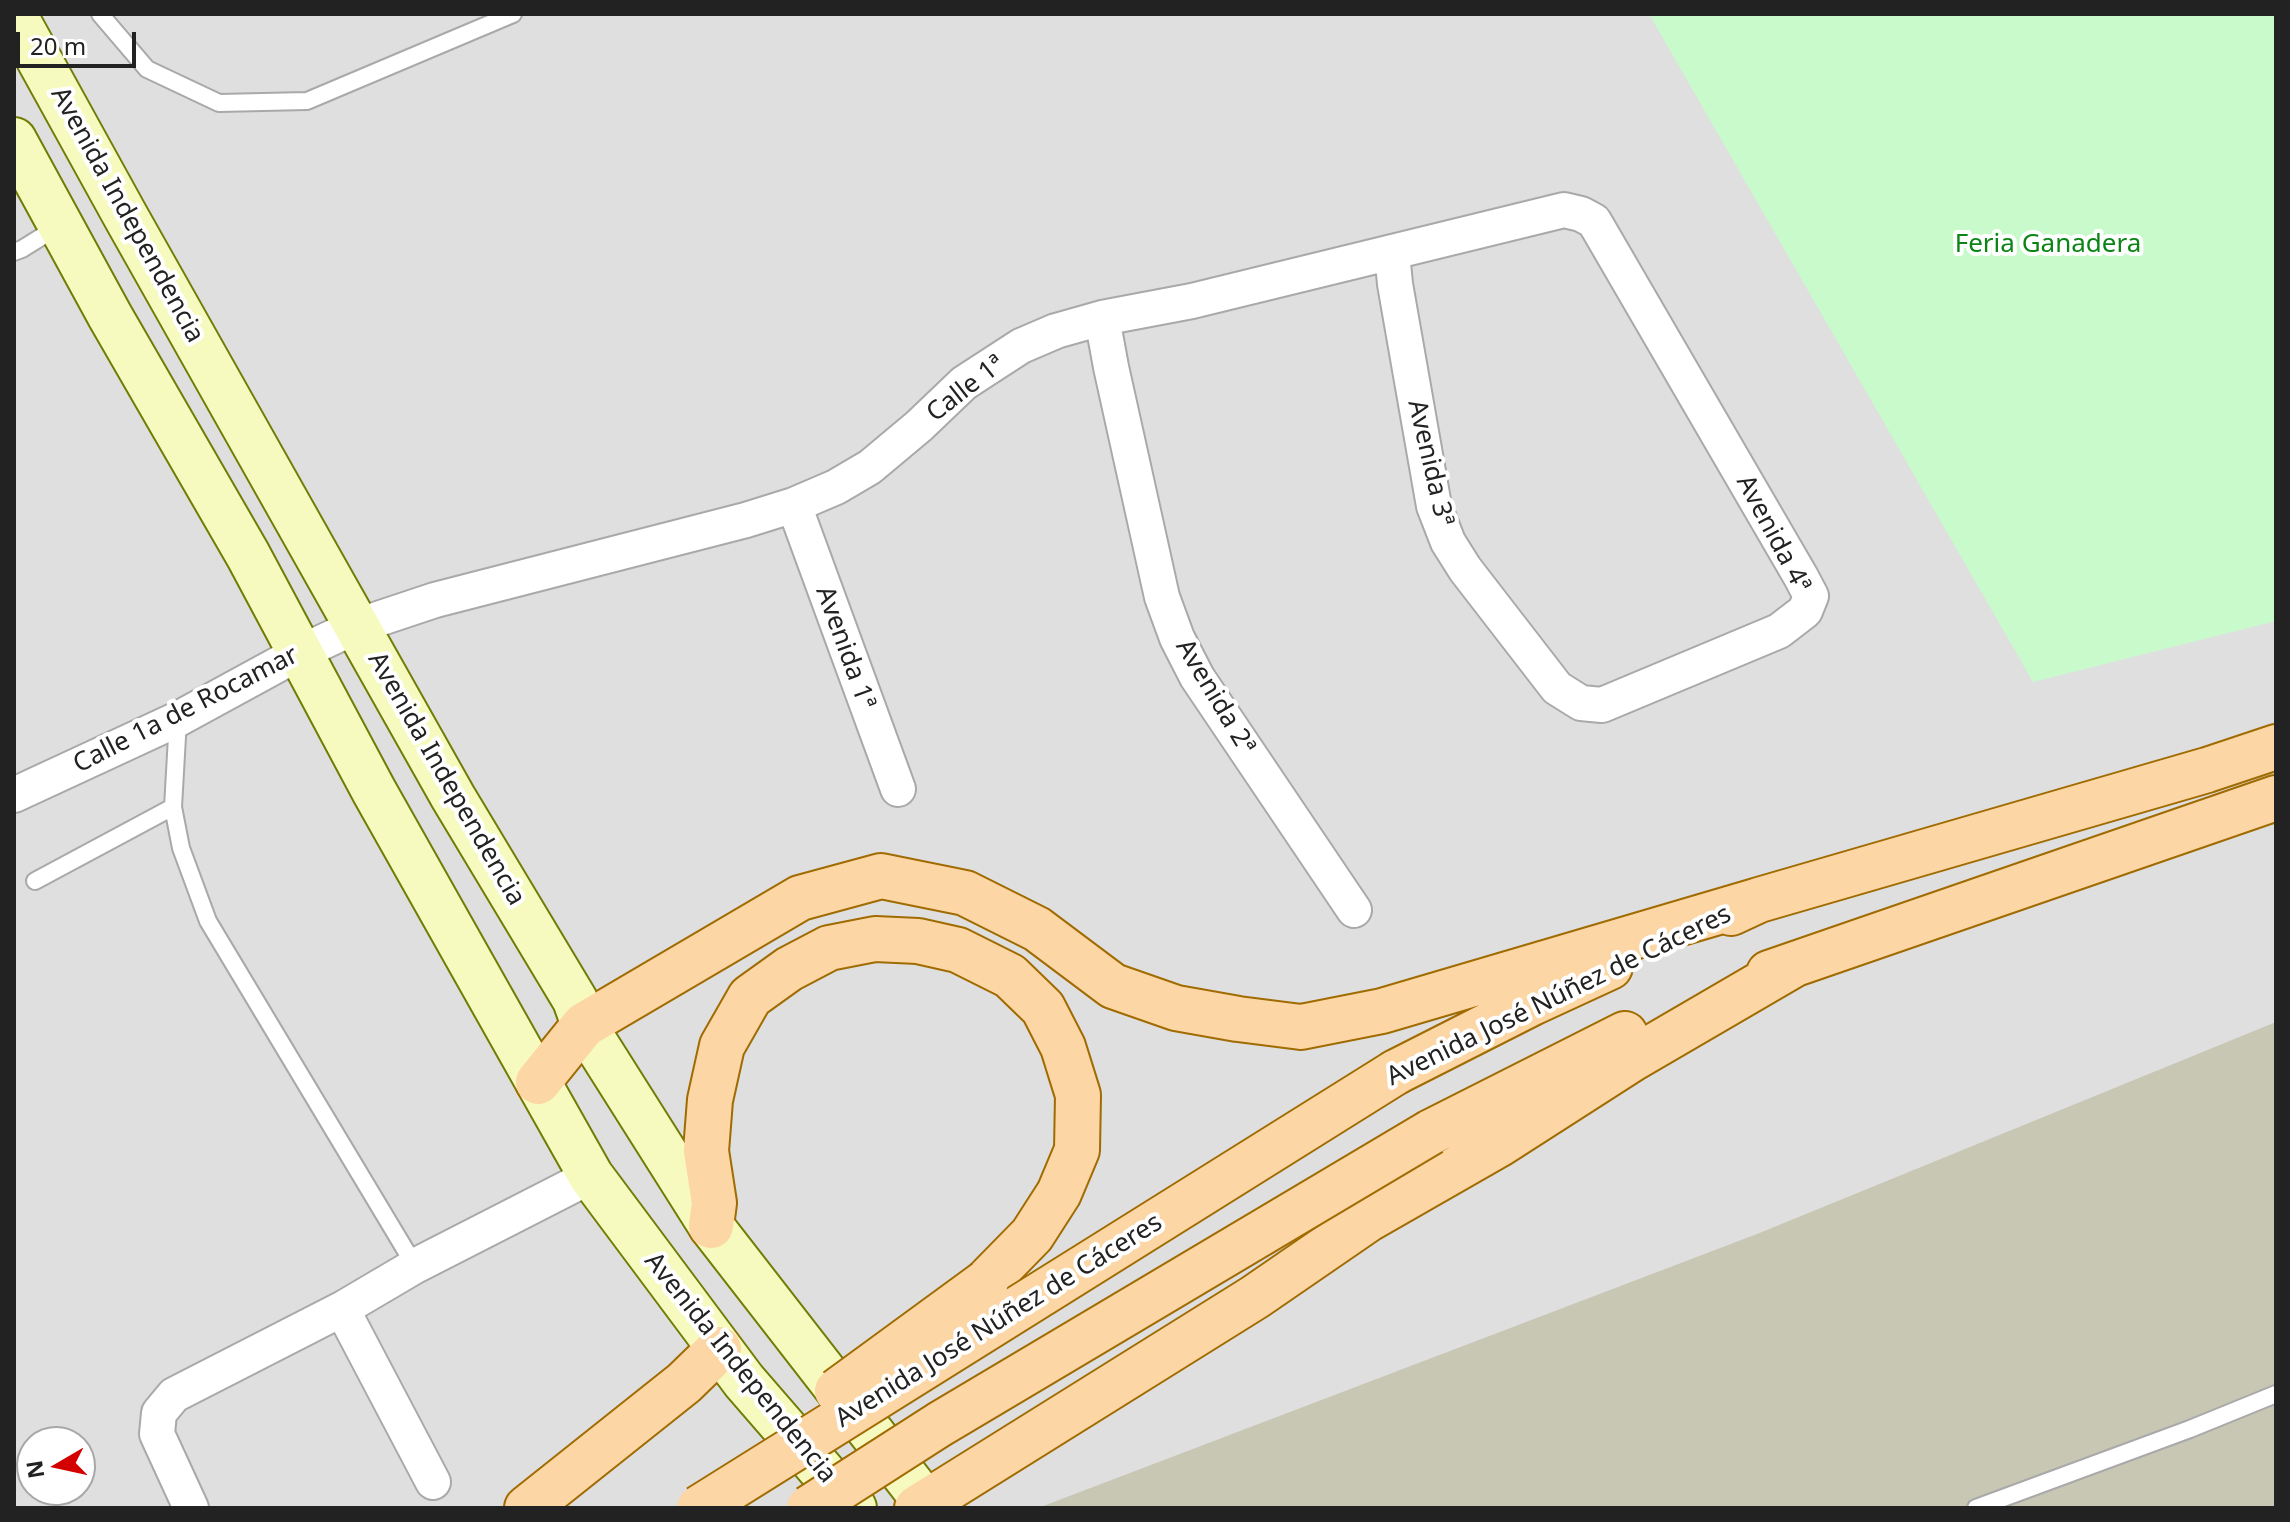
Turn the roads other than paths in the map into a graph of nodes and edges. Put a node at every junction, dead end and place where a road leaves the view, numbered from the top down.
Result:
1 (14, 14) edge
2 (100, 14) edge
3 (513, 14) edge
4 (14, 140) edge
5 (126, 217) junction
6 (1594, 221) joint
7 (66, 235) junction
8 (14, 252) edge
9 (1392, 252) junction
10 (1102, 318) junction
11 (794, 505) junction
12 (357, 626) junction
13 (299, 653) junction
14 (1557, 688) joint
15 (178, 719) junction
16 (2276, 747) edge
17 (898, 789) dead end
18 (14, 795) edge
19 (2276, 798) edge
20 (173, 807) junction
21 (35, 881) dead end
22 (1759, 900) junction
23 (1354, 910) dead end
24 (1795, 964) junction
25 (584, 1025) junction
26 (538, 1082) junction
27 (591, 1176) junction
28 (711, 1226) junction
29 (415, 1266) junction
30 (342, 1309) junction
31 (719, 1349) junction
32 (2276, 1394) edge
33 (433, 1482) dead end
34 (924, 1506) edge
35 (191, 1508) edge
36 (527, 1508) edge
37 (678, 1508) edge
38 (699, 1508) edge
39 (809, 1508) edge
40 (854, 1508) edge
41 (1976, 1508) edge

1 - 5 main road, Avenida Independencia
2 - 3 lane
4 - 7 main road, Avenida Independencia
5 - 7 main road
5 - 12 main road, Avenida Independencia
6 - 9 street, Calle 1ª
6 - 14 street, Avenida 4ª
7 - 8 lane
7 - 13 main road, Avenida Independencia
9 - 10 street, Calle 1ª
9 - 14 street, Avenida 3ª
10 - 11 street, Calle 1ª
10 - 23 street, Avenida 2ª
11 - 12 street, Calle 1ª
11 - 17 street, Avenida 1ª
12 - 13 street, Calle 1a de Rocamar
12 - 25 main road, Avenida Independencia
13 - 15 street, Calle 1a de Rocamar
13 - 26 main road, Avenida Independencia
15 - 18 street, Calle 1a de Rocamar
15 - 20 lane
16 - 22 main road, Avenida José Núñez de Cáceres
19 - 24 main road
20 - 21 lane
20 - 29 lane
22 - 25 main road
22 - 38 main road, Avenida José Núñez de Cáceres, bridge
24 - 34 main road
24 - 39 main road, bridge
25 - 26 main road
25 - 28 main road, Avenida Independencia
26 - 27 main road, Avenida Independencia
27 - 29 street
27 - 31 main road, Avenida Independencia
28 - 34 main road, Avenida Independencia
28 - 37 main road, bridge
29 - 30 street
30 - 33 street
30 - 35 street
31 - 36 main road
31 - 40 main road, Avenida Independencia
32 - 41 lane

